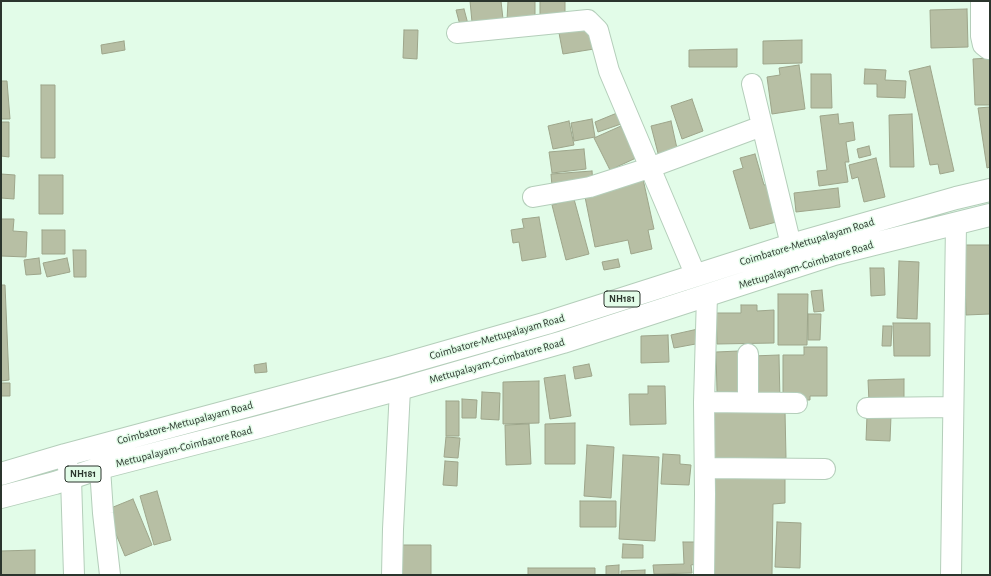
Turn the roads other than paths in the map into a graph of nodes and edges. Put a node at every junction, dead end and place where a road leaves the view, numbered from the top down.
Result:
1 (981, 1) edge
2 (457, 33) dead end
3 (990, 49) edge
4 (752, 84) dead end
5 (762, 126) junction
6 (649, 168) junction
7 (990, 190) edge
8 (533, 197) dead end
9 (990, 215) edge
10 (956, 224) junction
11 (791, 245) junction
12 (696, 276) junction
13 (707, 295) junction
14 (748, 354) dead end
15 (400, 389) junction
16 (704, 402) junction
17 (748, 402) junction
18 (797, 403) dead end
19 (953, 407) junction
20 (867, 408) dead end
21 (65, 455) junction
22 (100, 468) junction
23 (705, 468) junction
24 (825, 469) dead end
25 (1, 474) edge
26 (71, 478) junction
27 (1, 497) edge
28 (74, 575) edge
29 (110, 575) edge
30 (392, 575) edge
31 (704, 575) edge
32 (951, 575) edge

1 - 3 street
2 - 6 street
4 - 5 street
5 - 6 street
5 - 11 street
6 - 8 street
6 - 12 street
7 - 11 highway, Coimbatore-Mettupalayam Road / NH181
9 - 10 highway, Mettupalayam-Coimbatore Road / NH181
10 - 13 highway, Mettupalayam-Coimbatore Road / NH181
10 - 19 street
11 - 12 highway, Coimbatore-Mettupalayam Road / NH181
12 - 21 highway, Coimbatore-Mettupalayam Road / NH181
13 - 15 highway, Mettupalayam-Coimbatore Road / NH181
13 - 16 street
14 - 17 street
15 - 22 highway, Mettupalayam-Coimbatore Road / NH181
15 - 30 street
16 - 17 street
16 - 23 street
17 - 18 street
19 - 20 street
19 - 32 street
21 - 25 highway, Coimbatore-Mettupalayam Road / NH181
21 - 26 street
22 - 26 highway, Mettupalayam-Coimbatore Road / NH181
22 - 29 street
23 - 24 street
23 - 31 street
26 - 27 highway, Mettupalayam-Coimbatore Road / NH181
26 - 28 street

